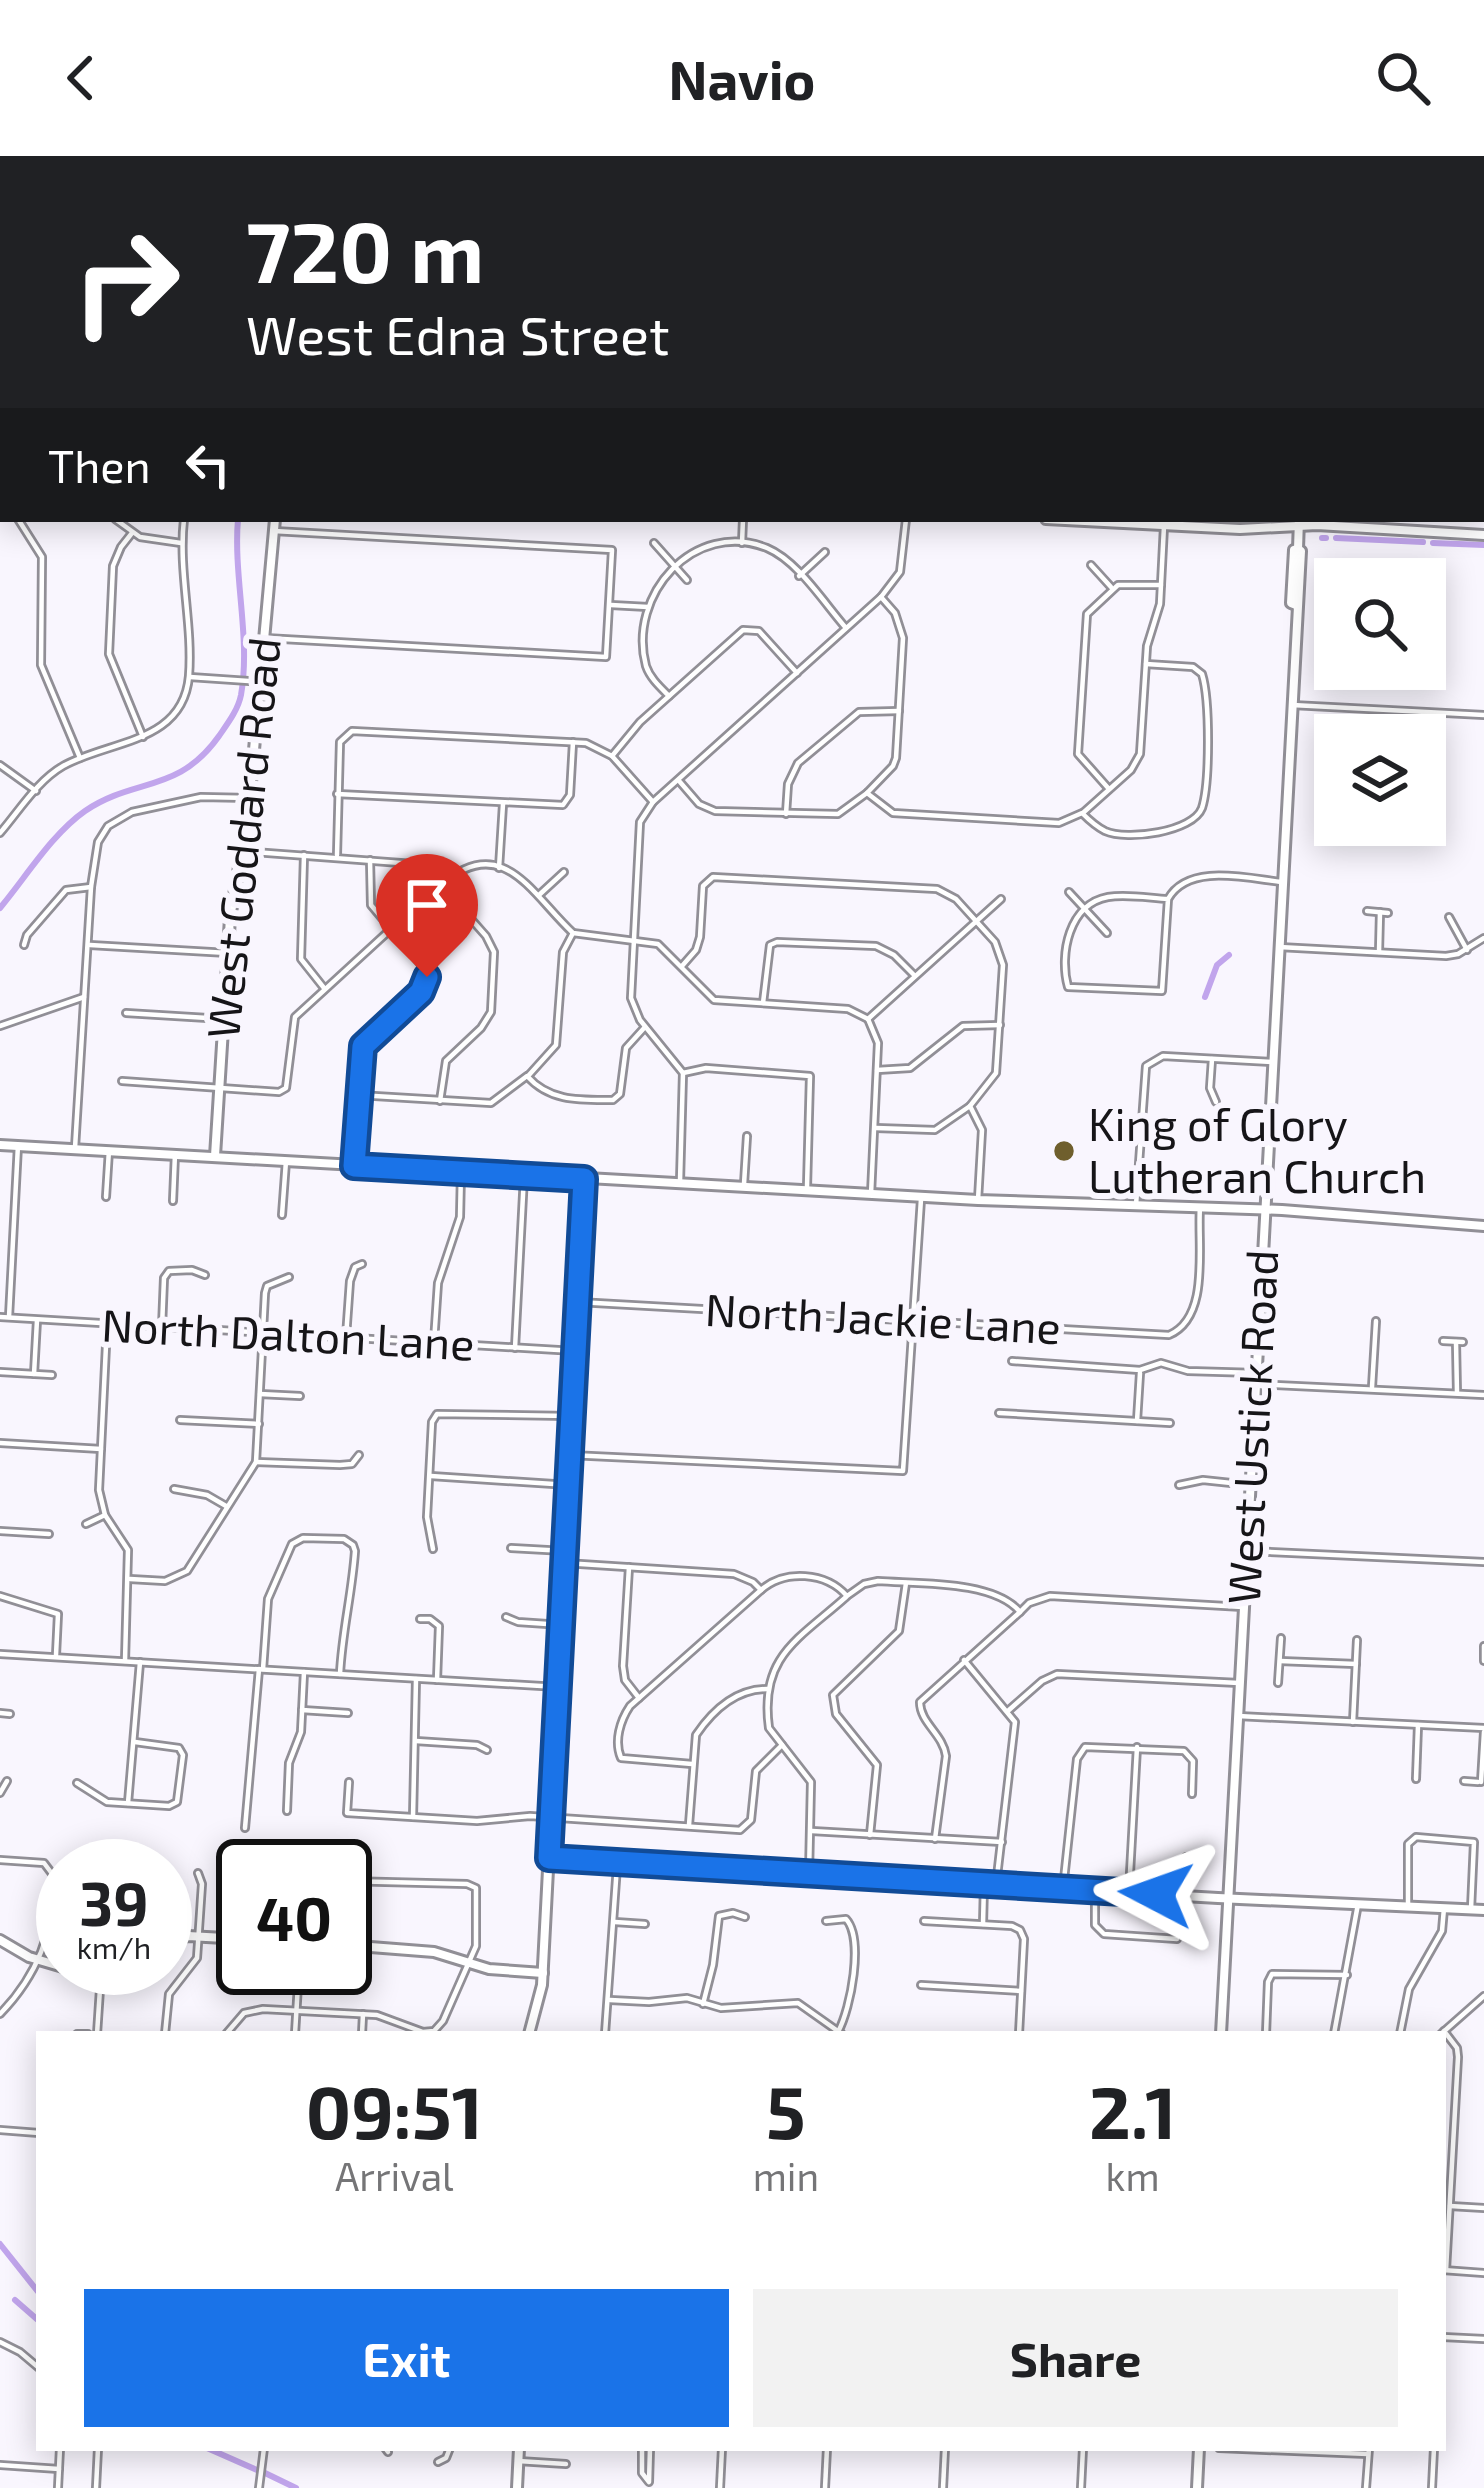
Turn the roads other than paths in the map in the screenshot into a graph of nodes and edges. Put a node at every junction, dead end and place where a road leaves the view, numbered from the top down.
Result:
1 (20, 522) edge
2 (119, 522) edge
3 (184, 522) edge
4 (275, 522) edge
5 (743, 522) edge
6 (905, 522) edge
7 (1097, 522) edge
8 (1421, 522) edge
9 (1299, 523) edge
10 (1165, 526) junction
11 (274, 531) junction
12 (1420, 532) junction
13 (132, 533) junction
14 (1484, 535) edge
15 (181, 543) junction
16 (654, 543) dead end
17 (742, 543) junction
18 (825, 552) dead end
19 (1091, 565) dead end
20 (676, 568) junction
21 (799, 576) junction
22 (688, 580) dead end
23 (1161, 585) junction
24 (1112, 588) junction
25 (881, 597) junction
26 (609, 605) junction
27 (648, 607) junction
28 (846, 628) junction
29 (265, 638) junction
30 (1146, 664) junction
31 (796, 673) junction
32 (189, 677) junction
33 (262, 682) junction
34 (669, 696) junction
35 (1291, 705) junction
36 (899, 711) junction
37 (1484, 715) edge
38 (143, 738) junction
39 (573, 742) junction
40 (612, 756) junction
41 (80, 758) junction
42 (0, 765) edge
43 (678, 780) junction
44 (1109, 790) junction
45 (36, 791) junction
46 (867, 793) junction
47 (337, 794) junction
48 (250, 798) junction
49 (653, 802) junction
50 (503, 804) junction
51 (1082, 813) junction
52 (786, 814) junction
53 (0, 833) edge
54 (242, 851) junction
55 (304, 855) junction
56 (337, 857) junction
57 (370, 860) junction
58 (499, 868) junction
59 (564, 872) dead end
60 (1281, 882) junction
61 (441, 885) junction
62 (91, 887) junction
63 (1070, 892) dead end
64 (538, 895) junction
65 (1001, 899) dead end
66 (1168, 899) junction
67 (1085, 909) junction
68 (1367, 911) dead end
69 (1449, 917) dead end
70 (976, 921) junction
71 (391, 929) junction
72 (573, 933) junction
73 (1108, 933) dead end
74 (1484, 938) edge
75 (634, 939) junction
76 (24, 945) dead end
77 (87, 945) junction
78 (1278, 947) junction
79 (1467, 950) junction
80 (1378, 952) junction
81 (228, 953) junction
82 (682, 966) junction
83 (915, 976) junction
84 (324, 988) junction
85 (84, 997) junction
86 (763, 1004) junction
87 (126, 1013) dead end
88 (868, 1018) junction
89 (224, 1019) junction
90 (1000, 1025) junction
91 (0, 1026) edge
92 (645, 1027) junction
93 (1212, 1059) junction
94 (1272, 1062) junction
95 (877, 1070) junction
96 (683, 1073) junction
97 (527, 1076) junction
98 (122, 1081) dead end
99 (220, 1087) junction
100 (358, 1095) junction
101 (440, 1101) junction
102 (1216, 1102) dead end
103 (970, 1106) junction
104 (874, 1128) junction
105 (747, 1136) dead end
106 (0, 1144) edge
107 (18, 1145) junction
108 (75, 1148) junction
109 (109, 1150) junction
110 (175, 1154) junction
111 (215, 1157) junction
112 (286, 1161) junction
113 (354, 1166) junction
114 (461, 1172) junction
115 (524, 1176) junction
116 (584, 1179) junction
117 (680, 1184) junction
118 (744, 1187) junction
119 (807, 1190) junction
120 (871, 1194) junction
121 (106, 1197) dead end
122 (921, 1197) junction
123 (978, 1200) junction
124 (173, 1201) dead end
125 (1136, 1205) junction
126 (1201, 1206) junction
127 (1266, 1210) junction
128 (282, 1215) dead end
129 (1484, 1226) edge
130 (362, 1264) dead end
131 (205, 1275) dead end
132 (289, 1277) dead end
133 (578, 1302) junction
134 (0, 1317) edge
135 (9, 1318) junction
136 (38, 1320) junction
137 (914, 1320) junction
138 (1376, 1321) dead end
139 (107, 1324) junction
140 (162, 1327) junction
141 (263, 1332) junction
142 (1375, 1333) junction
143 (1387, 1333) dead end
144 (346, 1337) junction
145 (1443, 1341) dead end
146 (434, 1343) junction
147 (515, 1348) junction
148 (575, 1351) junction
149 (1012, 1361) dead end
150 (1140, 1370) junction
151 (0, 1372) edge
152 (34, 1374) junction
153 (52, 1375) dead end
154 (1256, 1378) junction
155 (1372, 1389) junction
156 (1457, 1393) junction
157 (260, 1394) junction
158 (1484, 1395) edge
159 (300, 1396) dead end
160 (999, 1413) dead end
161 (572, 1417) junction
162 (180, 1420) dead end
163 (1137, 1421) junction
164 (1170, 1423) dead end
165 (259, 1424) junction
166 (0, 1443) edge
167 (101, 1449) junction
168 (359, 1455) dead end
169 (570, 1455) junction
170 (256, 1462) junction
171 (429, 1476) junction
172 (1250, 1484) junction
173 (569, 1485) junction
174 (1179, 1485) dead end
175 (174, 1489) dead end
176 (226, 1506) junction
177 (105, 1515) junction
178 (86, 1524) dead end
179 (0, 1531) edge
180 (49, 1534) dead end
181 (511, 1548) dead end
182 (433, 1549) dead end
183 (565, 1551) junction
184 (1246, 1551) junction
185 (1484, 1562) edge
186 (565, 1563) junction
187 (629, 1567) junction
188 (130, 1579) junction
189 (907, 1583) junction
190 (760, 1591) junction
191 (0, 1596) edge
192 (847, 1596) junction
193 (1243, 1606) junction
194 (1020, 1612) junction
195 (506, 1617) dead end
196 (421, 1619) dead end
197 (562, 1624) junction
198 (1281, 1638) dead end
199 (1357, 1640) dead end
200 (1484, 1646) edge
201 (0, 1654) edge
202 (56, 1657) junction
203 (964, 1660) junction
204 (125, 1661) junction
205 (1280, 1661) junction
206 (1484, 1661) edge
207 (140, 1662) junction
208 (1356, 1664) junction
209 (261, 1669) junction
210 (304, 1672) junction
211 (340, 1674) junction
212 (416, 1679) junction
213 (437, 1680) junction
214 (1239, 1683) junction
215 (1278, 1683) dead end
216 (558, 1688) junction
217 (770, 1690) junction
218 (639, 1698) junction
219 (1009, 1710) junction
220 (302, 1711) junction
221 (0, 1713) edge
222 (347, 1713) dead end
223 (10, 1714) dead end
224 (1237, 1716) junction
225 (1353, 1722) junction
226 (1418, 1725) junction
227 (1484, 1730) edge
228 (414, 1741) junction
229 (135, 1742) junction
230 (782, 1745) junction
231 (1137, 1747) junction
232 (487, 1750) dead end
233 (692, 1764) junction
234 (1416, 1779) dead end
235 (7, 1781) dead end
236 (349, 1781) dead end
237 (1464, 1781) dead end
238 (1483, 1782) edge
239 (77, 1783) dead end
240 (0, 1793) edge
241 (1192, 1794) dead end
242 (128, 1803) junction
243 (286, 1811) dead end
244 (413, 1817) junction
245 (551, 1817) junction
246 (688, 1825) junction
247 (245, 1828) dead end
248 (812, 1831) junction
249 (870, 1835) junction
250 (934, 1839) junction
251 (1001, 1843) junction
252 (1186, 1857) dead end
253 (549, 1858) junction
254 (0, 1860) edge
255 (36, 1862) edge
256 (617, 1863) junction
257 (198, 1873) dead end
258 (809, 1874) junction
259 (372, 1882) edge
260 (984, 1884) junction
261 (996, 1885) junction
262 (1063, 1889) junction
263 (1095, 1891) junction
264 (1129, 1893) junction
265 (1184, 1896) junction
266 (1229, 1899) junction
267 (1358, 1904) junction
268 (1408, 1906) junction
269 (1444, 1908) junction
270 (1471, 1909) junction
271 (1484, 1910) edge
272 (745, 1917) dead end
273 (826, 1921) dead end
274 (924, 1921) dead end
275 (614, 1922) junction
276 (645, 1924) dead end
277 (983, 1924) junction
278 (199, 1937) junction
279 (192, 1938) edge
280 (216, 1938) edge
281 (1177, 1939) dead end
282 (0, 1940) edge
283 (372, 1948) edge
284 (36, 1959) edge
285 (471, 1963) junction
286 (36, 1966) edge
287 (543, 1972) junction
288 (1347, 1975) junction
289 (921, 1985) dead end
290 (1021, 1991) junction
291 (100, 1995) edge
292 (297, 1995) edge
293 (1484, 1996) edge
294 (610, 2000) junction
295 (703, 2003) junction
296 (296, 2011) junction
297 (0, 2014) edge
298 (363, 2014) junction
299 (98, 2031) edge
300 (165, 2031) edge
301 (228, 2031) edge
302 (295, 2031) edge
303 (362, 2031) edge
304 (426, 2031) edge
305 (430, 2031) edge
306 (531, 2031) edge
307 (605, 2031) edge
308 (837, 2031) edge
309 (841, 2031) edge
310 (1019, 2031) edge
311 (1221, 2031) edge
312 (1266, 2031) edge
313 (1335, 2031) edge
314 (1401, 2031) edge
315 (1444, 2031) edge
316 (1446, 2035) edge
317 (0, 2129) edge
318 (36, 2133) edge
319 (1450, 2206) junction
320 (1484, 2208) edge
321 (1446, 2257) edge
322 (1446, 2270) edge
323 (1484, 2273) edge
324 (1446, 2337) edge
325 (1484, 2339) edge
326 (0, 2342) edge
327 (36, 2365) edge
328 (60, 2451) edge
329 (98, 2451) edge
330 (264, 2451) edge
331 (448, 2451) edge
332 (519, 2451) edge
333 (646, 2451) edge
334 (722, 2451) edge
335 (827, 2451) edge
336 (945, 2451) edge
337 (1083, 2451) edge
338 (1199, 2451) edge
339 (1368, 2451) edge
340 (1434, 2451) edge
341 (518, 2461) junction
342 (438, 2462) dead end
343 (566, 2464) dead end
344 (0, 2465) edge
345 (58, 2468) junction
346 (651, 2485) edge
347 (58, 2488) edge
348 (96, 2488) edge
349 (260, 2488) edge
350 (517, 2488) edge
351 (720, 2488) edge
352 (825, 2488) edge
353 (943, 2488) edge
354 (1081, 2488) edge
355 (1197, 2488) edge
356 (1366, 2488) edge
357 (1432, 2488) edge

1 - 41 street
2 - 13 street
3 - 15 street
4 - 11 main road, West Goddard Road
5 - 17 street
6 - 25 street
7 - 10 main road
8 - 12 street
9 - 10 main road
9 - 12 main road
9 - 35 main road, West Ustick Road
10 - 23 street
11 - 26 street
11 - 29 main road, West Goddard Road
12 - 14 main road
13 - 15 street
13 - 38 street
15 - 32 street
16 - 20 street
17 - 20 street
17 - 21 street
18 - 21 street
19 - 24 street
20 - 22 street
20 - 27 street
21 - 28 street
23 - 24 street
23 - 30 street
24 - 44 street
25 - 28 street
25 - 36 street
26 - 27 street
26 - 29 street
27 - 34 street
28 - 31 street
29 - 33 main road, West Goddard Road
30 - 44 street
30 - 51 street
31 - 34 street
31 - 43 street
32 - 33 street
32 - 38 street
33 - 48 main road, West Goddard Road
34 - 40 street
35 - 37 street
35 - 60 main road, West Ustick Road
36 - 46 street
36 - 52 street
38 - 41 street
39 - 40 street
39 - 47 street
39 - 50 street
40 - 49 street
41 - 45 street
42 - 45 street
43 - 49 street
43 - 52 street
44 - 51 street
45 - 53 street
46 - 51 street
46 - 52 street
47 - 50 street
47 - 56 street
48 - 54 main road, West Goddard Road
48 - 62 street
49 - 75 street
50 - 58 street
54 - 55 street
54 - 81 main road, West Goddard Road
55 - 56 street
55 - 84 street
56 - 57 street
57 - 61 street
57 - 71 street
58 - 61 street
58 - 64 street
59 - 64 street
60 - 66 street
60 - 78 main road, West Ustick Road
61 - 101 street
62 - 76 street
62 - 77 street
63 - 67 street
64 - 72 street
65 - 70 street
66 - 67 street
66 - 67 street
67 - 73 street
68 - 80 street
69 - 79 street
70 - 82 street
70 - 83 street
70 - 90 street
71 - 84 street
71 - 100 street
72 - 75 street
72 - 97 street
74 - 79 street
75 - 82 street
75 - 92 street
77 - 81 street
77 - 85 street
78 - 80 street
78 - 94 main road, West Ustick Road
79 - 80 street
81 - 89 main road, West Goddard Road
82 - 86 street
83 - 86 street
83 - 88 street
84 - 99 street
85 - 91 street
85 - 108 street
86 - 88 street
87 - 89 street
88 - 95 street
89 - 99 main road, West Goddard Road
90 - 95 street
90 - 103 street
92 - 96 street
92 - 97 street
93 - 94 street
93 - 102 street
93 - 125 street
94 - 127 main road, West Ustick Road
95 - 104 street
96 - 117 street
96 - 119 street
97 - 101 street
98 - 99 street
99 - 111 main road, West Goddard Road
100 - 101 street
100 - 113 street
103 - 104 street
103 - 123 street
104 - 120 street
105 - 118 street
106 - 107 main road
107 - 108 main road
107 - 135 street
108 - 109 main road
109 - 110 main road
109 - 121 street
110 - 111 main road
110 - 124 street
111 - 112 main road
112 - 113 main road
112 - 128 street
113 - 114 main road
114 - 115 main road
114 - 146 street
115 - 116 main road
115 - 147 street
116 - 117 main road
116 - 133 main road
117 - 118 main road
118 - 119 main road
119 - 120 main road
120 - 122 main road
122 - 123 main road
122 - 137 street
123 - 125 main road
125 - 126 main road
126 - 127 main road
126 - 137 street, North Jackie Lane
127 - 129 main road
127 - 154 main road, West Ustick Road
130 - 144 street
131 - 140 street
132 - 141 street
133 - 137 street, North Jackie Lane
133 - 148 main road
134 - 135 street, North Dalton Lane
135 - 136 street, North Dalton Lane
136 - 139 street, North Dalton Lane
136 - 152 street
137 - 169 street
138 - 142 street
139 - 140 street, North Dalton Lane
139 - 167 street
140 - 141 street, North Dalton Lane
141 - 144 street, North Dalton Lane
141 - 157 street
142 - 143 street
142 - 155 street
144 - 146 street, North Dalton Lane
145 - 156 street
146 - 147 street, North Dalton Lane
147 - 148 street, North Dalton Lane
148 - 161 main road
149 - 150 street
150 - 154 street
150 - 163 street
151 - 152 street
152 - 153 street
154 - 155 street
154 - 172 main road, West Ustick Road
155 - 156 street
156 - 158 street
157 - 159 street
157 - 165 street
160 - 163 street
161 - 169 main road
161 - 171 street
162 - 165 street
163 - 164 street
165 - 170 street
166 - 167 street
167 - 177 street
168 - 170 street
169 - 173 main road
170 - 176 street
171 - 173 street
171 - 182 street
172 - 174 street
172 - 184 main road, West Ustick Road
173 - 183 main road
175 - 176 street
176 - 188 street
177 - 178 street
177 - 188 street
179 - 180 street
181 - 183 street
183 - 186 main road
184 - 185 street
184 - 193 main road, West Ustick Road
186 - 187 street
186 - 197 main road
187 - 190 street
187 - 218 street
188 - 204 street
189 - 192 street
189 - 194 street
189 - 249 street
190 - 192 street
190 - 218 street
191 - 202 street
192 - 217 street
193 - 194 street
193 - 214 main road, West Ustick Road
194 - 203 street
195 - 197 street
196 - 213 street
197 - 216 main road
198 - 205 street
199 - 208 street
200 - 206 street
201 - 202 street
202 - 204 street
203 - 219 street
203 - 250 street
204 - 207 street
205 - 208 street
205 - 215 street
207 - 209 street
207 - 229 street
208 - 225 street
209 - 210 street
209 - 211 street
209 - 247 street
210 - 211 street
210 - 220 street
211 - 212 street
212 - 213 street
212 - 228 street
213 - 216 street
214 - 219 street
214 - 224 main road, West Ustick Road
216 - 245 main road
217 - 230 street
217 - 233 street
218 - 233 street
219 - 251 street
220 - 222 street
220 - 243 street
221 - 223 street
224 - 225 street
224 - 266 main road, West Ustick Road
225 - 226 street
226 - 227 street
226 - 234 street
227 - 238 street
228 - 232 street
228 - 244 street
229 - 242 street
229 - 242 street
230 - 246 street
230 - 248 street
231 - 241 street
231 - 262 street
231 - 264 street
233 - 246 street
235 - 240 street
236 - 244 street
237 - 238 street
239 - 242 street
244 - 245 street
245 - 246 street
245 - 253 main road
248 - 249 street
248 - 258 street
249 - 250 street
250 - 251 street
251 - 261 street
252 - 265 street
253 - 256 main road
253 - 287 main road
254 - 255 street
256 - 258 main road
256 - 275 street
257 - 278 street
258 - 260 main road
259 - 285 street
260 - 261 main road
260 - 277 street
261 - 262 main road
262 - 263 main road
263 - 264 main road
263 - 281 street
264 - 265 main road
265 - 266 main road
266 - 267 main road
266 - 311 main road, West Ustick Road
267 - 268 main road
267 - 288 street
268 - 269 main road
268 - 270 street
269 - 270 main road
269 - 314 street
270 - 271 main road
272 - 295 street
273 - 309 street
274 - 277 street
275 - 276 street
275 - 294 street
277 - 290 street
278 - 279 main road
278 - 280 main road
278 - 300 street
282 - 284 main road
283 - 285 main road
285 - 287 main road
285 - 305 street
286 - 297 street
287 - 306 main road
288 - 312 street
288 - 313 street
289 - 290 street
290 - 310 street
291 - 299 street
292 - 296 street
293 - 315 street
294 - 295 street
294 - 307 street
295 - 308 street
296 - 298 street
296 - 301 street
296 - 302 street
298 - 303 street
298 - 304 street
316 - 319 street
317 - 318 street
319 - 320 street
319 - 321 street
322 - 323 street
324 - 325 street
326 - 327 street
328 - 345 street
329 - 348 street
330 - 349 street
331 - 342 street
332 - 341 main road
333 - 346 street
334 - 351 street
335 - 352 street
336 - 353 street
337 - 354 street
338 - 355 main road
339 - 356 street
340 - 357 street
341 - 343 street
341 - 350 main road
344 - 345 street
345 - 347 street

